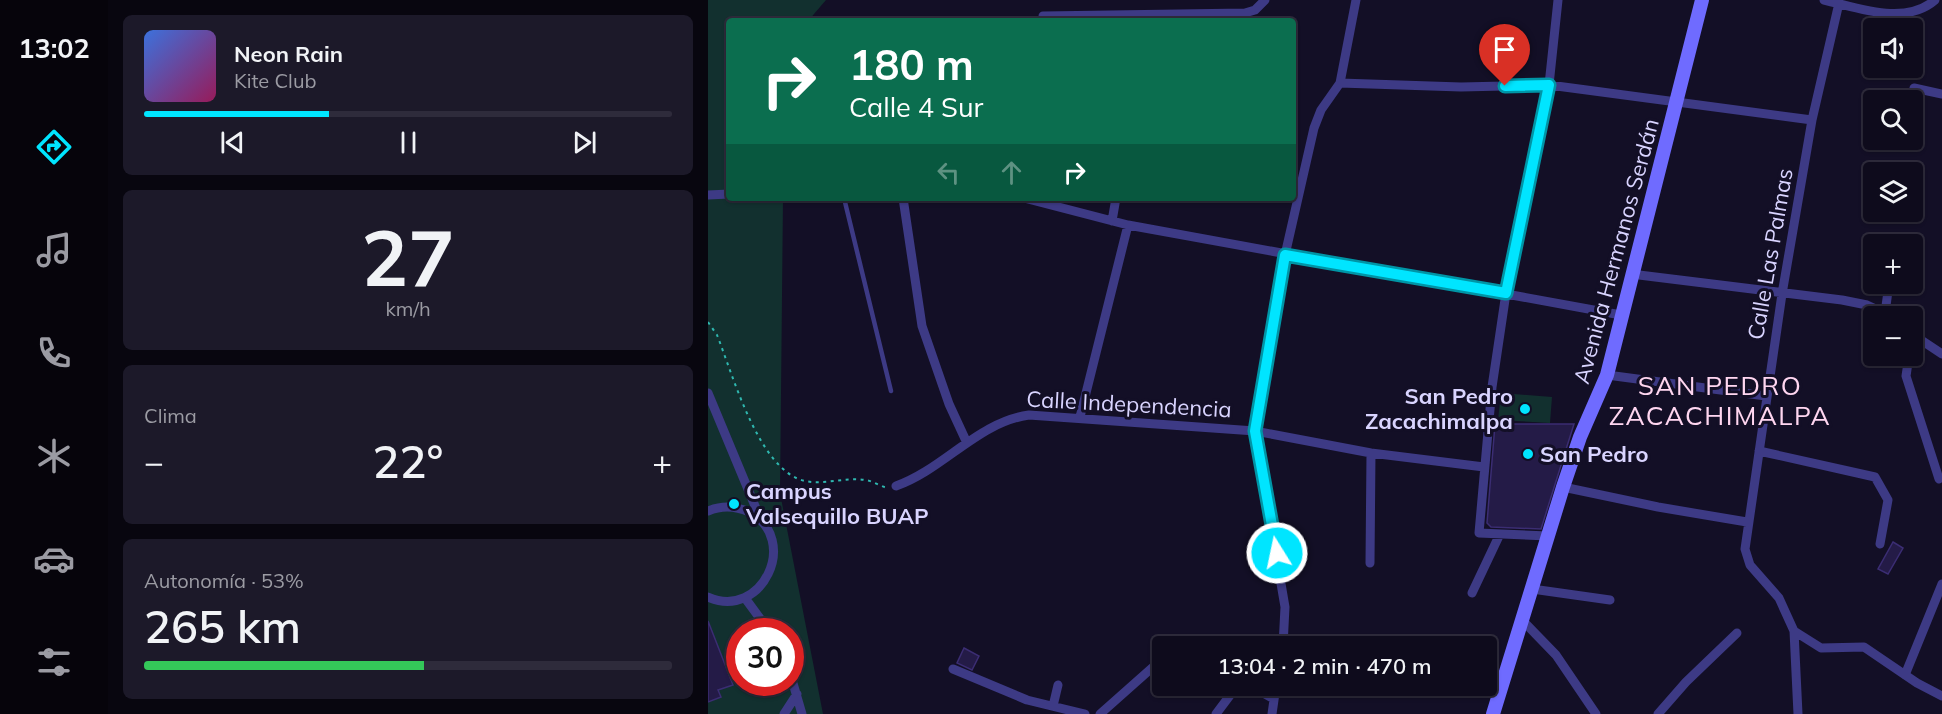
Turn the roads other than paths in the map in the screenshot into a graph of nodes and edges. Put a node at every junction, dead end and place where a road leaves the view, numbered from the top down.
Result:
1 (1265, 0) edge
2 (1356, 0) edge
3 (1558, 0) edge
4 (1702, 0) edge
5 (1824, 0) edge
6 (1935, 0) edge
7 (1839, 3) junction
8 (1043, 16) dead end
9 (1340, 83) junction
10 (1549, 85) junction
11 (1914, 88) dead end
12 (1942, 94) edge
13 (1678, 100) junction
14 (1812, 120) junction
15 (726, 194) edge
16 (708, 195) edge
17 (845, 201) edge
18 (903, 201) edge
19 (1035, 201) edge
20 (1115, 201) edge
21 (1112, 221) junction
22 (1128, 225) junction
23 (1285, 255) junction
24 (1631, 274) junction
25 (1506, 293) junction
26 (1782, 294) junction
27 (1863, 307) edge
28 (1621, 315) junction
29 (1923, 341) edge
30 (1942, 354) edge
31 (1908, 366) edge
32 (1607, 375) junction
33 (891, 392) dead end
34 (708, 393) edge
35 (1766, 396) junction
36 (1080, 417) junction
37 (1255, 431) junction
38 (967, 443) junction
39 (1759, 451) junction
40 (1371, 453) junction
41 (1484, 467) junction
42 (1939, 479) dead end
43 (896, 486) road end
44 (1563, 487) junction
45 (708, 511) edge
46 (762, 522) junction
47 (1747, 522) junction
48 (1499, 536) junction
49 (1548, 536) junction
50 (1880, 544) dead end
51 (1370, 563) dead end
52 (1942, 584) edge
53 (1532, 589) junction
54 (1472, 593) dead end
55 (708, 597) edge
56 (745, 598) junction
57 (1610, 600) dead end
58 (760, 618) edge
59 (1523, 621) junction
60 (1794, 631) junction
61 (1737, 633) dead end
62 (1284, 636) edge
63 (1152, 668) edge
64 (952, 669) dead end
65 (1905, 675) junction
66 (1058, 685) dead end
67 (796, 696) edge
68 (798, 696) edge
69 (1230, 696) edge
70 (1269, 696) edge
71 (1274, 696) edge
72 (1942, 696) edge
73 (1274, 699) junction
74 (1053, 706) junction
75 (784, 714) edge
76 (802, 714) edge
77 (1085, 714) edge
78 (1100, 714) edge
79 (1216, 714) edge
80 (1272, 714) edge
81 (1493, 714) edge
82 (1596, 714) edge
83 (1658, 714) edge
84 (1798, 714) edge

1 - 8 street
2 - 9 street
3 - 10 street
4 - 13 street, Avenida Hermanos Serdán
5 - 7 street
6 - 7 street
7 - 14 street, Calle Las Palmas
9 - 10 street
9 - 23 street
10 - 13 street
10 - 25 street
11 - 12 street
13 - 14 street
13 - 24 street, Avenida Hermanos Serdán
14 - 26 street, Calle Las Palmas
15 - 16 street
17 - 33 lane
18 - 38 street
19 - 21 street
20 - 21 street
21 - 22 street
22 - 23 street
22 - 36 street
23 - 25 street
23 - 37 street
24 - 26 street
24 - 28 street, Avenida Hermanos Serdán
25 - 28 street
25 - 41 street
26 - 27 street
26 - 35 street, Calle Las Palmas
28 - 32 street, Avenida Hermanos Serdán
29 - 30 street
31 - 42 street
32 - 35 street
32 - 44 street, Avenida Hermanos Serdán
34 - 46 street
35 - 39 street, Calle Las Palmas
36 - 37 street, Calle Independencia
36 - 38 street, Calle Independencia
37 - 40 street, Calle Independencia
37 - 62 street
38 - 43 street, Calle Independencia
39 - 47 street, Calle Las Palmas
39 - 50 street
40 - 41 street, Calle Independencia
40 - 51 street
41 - 48 street
44 - 47 street
44 - 49 street, Avenida Hermanos Serdán
45 - 46 street
46 - 56 street
47 - 60 street, Calle Las Palmas
48 - 49 street
48 - 54 street
49 - 53 street, Avenida Hermanos Serdán
52 - 65 street
53 - 57 street
53 - 59 street, Avenida Hermanos Serdán
55 - 56 street
56 - 58 street
59 - 81 street, Avenida Hermanos Serdán
59 - 82 street
60 - 65 street
60 - 84 street, Calle Las Palmas
61 - 83 street
63 - 78 street
64 - 74 street
65 - 72 street
66 - 74 street
67 - 75 street
68 - 76 street
69 - 79 street
70 - 73 street
71 - 73 street
73 - 80 street
74 - 77 street

